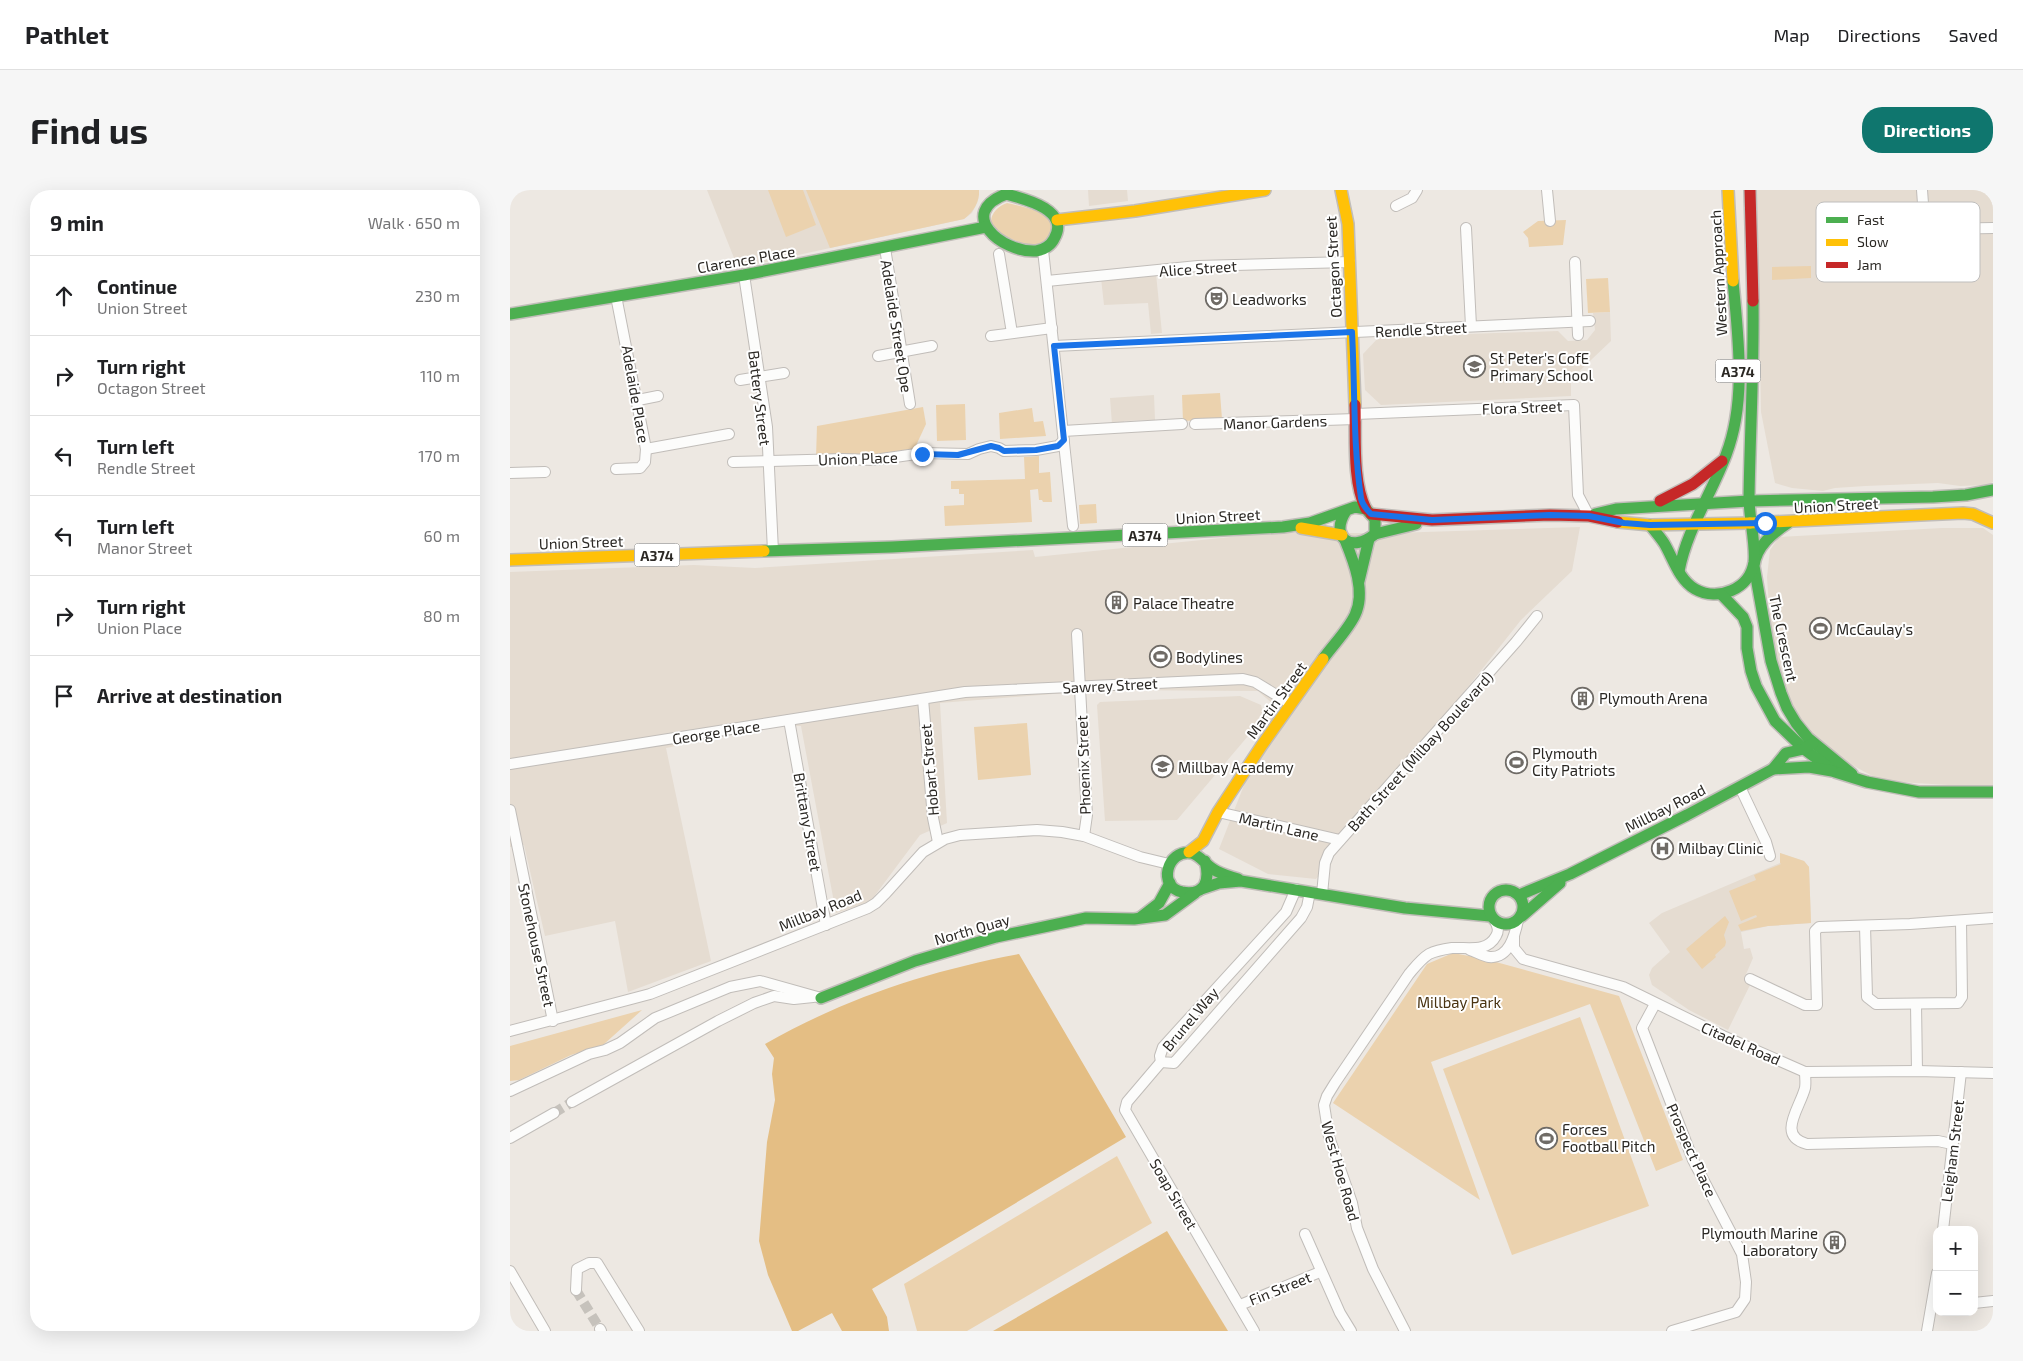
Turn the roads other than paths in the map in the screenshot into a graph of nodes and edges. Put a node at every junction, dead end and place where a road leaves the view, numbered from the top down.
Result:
1 (1265, 190) edge
2 (1341, 190) edge
3 (1417, 190) edge
4 (1547, 190) edge
5 (1728, 190) edge
6 (1750, 190) edge
7 (996, 193) edge
8 (1196, 196) edge
9 (1396, 206) dead end
10 (1057, 220) junction
11 (1550, 220) dead end
12 (986, 227) junction
13 (1466, 228) dead end
14 (1980, 228) edge
15 (1993, 228) edge
16 (885, 248) junction
17 (1044, 250) junction
18 (999, 254) dead end
19 (1350, 262) junction
20 (1575, 262) dead end
21 (744, 275) junction
22 (1047, 281) junction
23 (616, 296) junction
24 (510, 314) edge
25 (1590, 321) dead end
26 (1578, 322) junction
27 (1471, 326) junction
28 (1052, 328) junction
29 (1352, 332) junction
30 (1012, 333) junction
31 (1578, 335) dead end
32 (992, 336) dead end
33 (932, 346) dead end
34 (1054, 346) junction
35 (900, 352) junction
36 (878, 356) dead end
37 (784, 373) dead end
38 (759, 377) junction
39 (740, 380) dead end
40 (658, 396) dead end
41 (638, 400) junction
42 (910, 404) dead end
43 (1356, 417) junction
44 (1182, 424) dead end
45 (1195, 424) dead end
46 (728, 434) dead end
47 (1064, 435) junction
48 (646, 449) junction
49 (1726, 457) junction
50 (767, 460) junction
51 (733, 462) dead end
52 (1357, 464) junction
53 (616, 469) dead end
54 (545, 472) dead end
55 (510, 473) edge
56 (1993, 490) edge
57 (1749, 502) junction
58 (1705, 503) junction
59 (1640, 508) junction
60 (1347, 510) junction
61 (1368, 511) junction
62 (1589, 516) junction
63 (1432, 520) junction
64 (1788, 523) junction
65 (1993, 523) edge
66 (1692, 524) junction
67 (1750, 524) junction
68 (1650, 525) junction
69 (1073, 526) dead end
70 (1291, 526) junction
71 (1372, 536) junction
72 (1343, 538) junction
73 (773, 551) junction
74 (510, 560) edge
75 (1754, 563) junction
76 (1679, 570) junction
77 (1358, 584) junction
78 (1722, 595) junction
79 (1536, 616) dead end
80 (1077, 634) dead end
81 (1080, 687) junction
82 (922, 698) junction
83 (1291, 704) junction
84 (789, 720) junction
85 (1787, 734) junction
86 (1809, 746) junction
87 (1786, 753) junction
88 (510, 764) edge
89 (1773, 768) junction
90 (1835, 772) junction
91 (1857, 778) junction
92 (1740, 787) junction
93 (1993, 792) edge
94 (510, 810) edge
95 (1218, 812) junction
96 (1084, 836) junction
97 (1340, 840) junction
98 (938, 842) junction
99 (1189, 852) junction
100 (514, 853) edge
101 (1770, 856) dead end
102 (1204, 861) junction
103 (1169, 864) junction
104 (1570, 874) junction
105 (1241, 881) junction
106 (1170, 884) junction
107 (1296, 890) junction
108 (1198, 891) junction
109 (1310, 892) junction
110 (1322, 894) junction
111 (1519, 895) junction
112 (1493, 896) junction
113 (1450, 911) junction
114 (1138, 918) junction
115 (1520, 918) junction
116 (1993, 918) edge
117 (1493, 919) junction
118 (1961, 921) junction
119 (826, 924) junction
120 (1865, 926) junction
121 (1514, 938) junction
122 (1468, 949) junction
123 (1750, 979) dead end
124 (821, 998) junction
125 (1655, 1004) junction
126 (1916, 1004) junction
127 (553, 1021) junction
128 (510, 1031) edge
129 (1161, 1062) junction
130 (1805, 1072) junction
131 (1917, 1072) junction
132 (1961, 1072) junction
133 (1993, 1073) edge
134 (510, 1091) edge
135 (572, 1102) tunnel mouth
136 (554, 1112) tunnel mouth
137 (510, 1138) edge
138 (1952, 1144) junction
139 (1943, 1226) edge
140 (1305, 1234) dead end
141 (510, 1271) edge
142 (1320, 1272) junction
143 (576, 1290) tunnel mouth
144 (1993, 1301) edge
145 (1978, 1303) edge
146 (1240, 1305) junction
147 (1933, 1311) edge
148 (545, 1331) edge
149 (639, 1331) edge
150 (1254, 1331) edge
151 (1351, 1331) edge
152 (1404, 1331) edge
153 (1672, 1331) edge
154 (1927, 1331) edge

1 - 8 main road
2 - 19 main road, Octagon Street
3 - 9 street
4 - 11 street
5 - 49 main road, Western Approach / A374
6 - 57 main road, A374
7 - 10 main road
7 - 12 main road
8 - 10 main road
10 - 17 main road
12 - 16 main road, Clarence Place
12 - 17 main road
13 - 27 street
14 - 15 street
16 - 21 main road, Clarence Place
16 - 35 street, Adelaide Street Ope
17 - 22 street
18 - 30 street
19 - 22 street, Alice Street
19 - 29 main road, Octagon Street
20 - 26 street
21 - 23 main road, Clarence Place
21 - 38 street, Battery Street
22 - 28 street
23 - 24 main road, Clarence Place
23 - 41 street, Adelaide Place
25 - 26 street, Rendle Street
26 - 27 street, Rendle Street
26 - 31 street
27 - 29 street, Rendle Street
28 - 30 street
28 - 34 street
29 - 34 street, Rendle Street
29 - 43 main road, Octagon Street
30 - 32 street
33 - 35 street
34 - 47 street
35 - 36 street
35 - 42 street, Adelaide Street Ope
37 - 38 street
38 - 39 street
38 - 50 street, Battery Street
40 - 41 street
41 - 48 street, Adelaide Place
43 - 45 street, Manor Gardens
43 - 52 main road, Octagon Street
43 - 62 street, Flora Street
44 - 47 street
46 - 48 street
47 - 50 street, Union Place
47 - 69 street
48 - 53 street, Adelaide Place
49 - 58 main road, Western Approach / A374
49 - 59 main road
50 - 51 street
50 - 73 street, Battery Street
52 - 60 main road, Octagon Street
52 - 61 main road, Octagon Street
54 - 55 street
56 - 57 main road, Union Street
57 - 58 main road, Union Street
57 - 67 main road, A374
58 - 59 main road, Union Street
58 - 66 main road, Western Approach / A374
59 - 62 main road, Union Street
60 - 61 main road
60 - 70 main road, Union Street / A374
60 - 72 main road
61 - 63 main road, Union Street
61 - 71 main road
62 - 63 main road, Union Street
62 - 68 main road, Union Street
63 - 71 main road, Union Street
64 - 65 main road, Union Street
64 - 67 main road, Union Street
64 - 75 main road
66 - 67 main road, Union Street
66 - 68 main road, Union Street
66 - 76 main road, A374
67 - 75 main road, The Crescent / A374
68 - 76 main road
70 - 72 main road, Union Street / A374
70 - 73 main road, Union Street / A374
71 - 72 main road
71 - 77 main road, Martin Street
72 - 77 main road, Martin Street
73 - 74 main road, Union Street / A374
75 - 78 main road
75 - 86 main road, The Crescent
76 - 78 main road
77 - 83 main road, Martin Street
78 - 85 main road, The Crescent
79 - 97 street, Bath Street (Milbay Boulevard)
80 - 81 street, Phoenix Street
81 - 82 street, Sawrey Street
81 - 83 street, Sawrey Street
81 - 96 street, Phoenix Street
82 - 84 street, George Place
82 - 98 street, Hobart Street
83 - 95 main road, Martin Street
84 - 88 street, George Place
84 - 119 street, Brittany Street
85 - 86 main road, The Crescent
85 - 87 main road
86 - 87 main road
86 - 90 main road, The Crescent
86 - 91 main road, The Crescent
87 - 89 main road, Millbay Road
89 - 90 main road, Millbay Road
89 - 92 main road, Millbay Road
90 - 91 main road, The Crescent
91 - 93 main road, The Crescent
92 - 101 street
92 - 104 main road, Millbay Road
94 - 100 street, Stonehouse Street
95 - 97 street, Martin Lane
95 - 99 main road, Martin Street
96 - 98 street, Millbay Road
96 - 103 street, Millbay Road
97 - 110 street, Bath Street (Milbay Boulevard)
98 - 119 street, Millbay Road
99 - 102 main road
99 - 103 main road
100 - 127 street, Stonehouse Street
102 - 105 main road
102 - 108 main road
103 - 106 main road
104 - 111 main road, Millbay Road
104 - 115 main road, Millbay Road
105 - 107 main road
105 - 108 main road
106 - 108 main road
106 - 114 main road
107 - 109 main road
107 - 129 street, Brunel Way
108 - 114 main road, North Quay
109 - 110 main road
109 - 129 street, Brunel Way
110 - 113 main road
111 - 112 main road
111 - 115 main road
112 - 113 main road
112 - 117 main road
113 - 117 main road
114 - 124 main road, North Quay
115 - 117 main road
115 - 121 street
116 - 118 street
117 - 122 street, West Hoe Road
118 - 120 street
118 - 126 street
119 - 127 street, Millbay Road
120 - 123 street
120 - 126 street
121 - 122 street, West Hoe Road
121 - 125 street, Citadel Road
122 - 152 street, West Hoe Road
124 - 134 street
124 - 135 street
125 - 130 street, Citadel Road
125 - 153 street, Prospect Place
126 - 131 street
127 - 128 street, Millbay Road
129 - 146 street, Soap Street
130 - 131 street, Citadel Road
130 - 138 street
131 - 132 street, Citadel Road
132 - 133 street, Citadel Road
132 - 138 street, Leigham Street
136 - 137 street
138 - 139 street, Leigham Street
140 - 142 street
141 - 148 street
142 - 146 street, Fin Street
142 - 151 street
143 - 149 street
144 - 145 street
146 - 150 street, Soap Street
147 - 154 street

